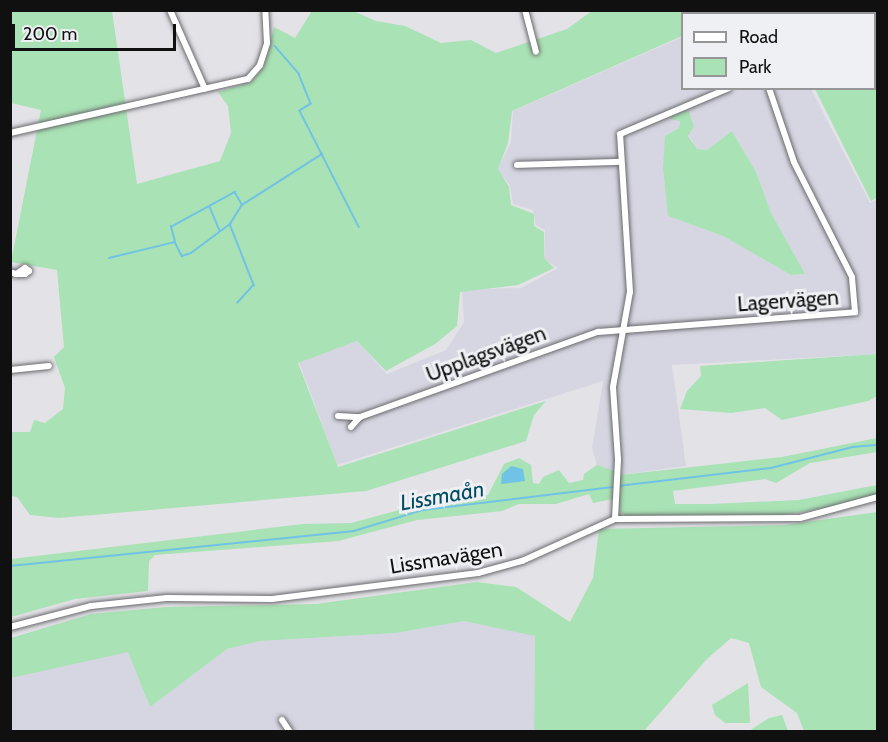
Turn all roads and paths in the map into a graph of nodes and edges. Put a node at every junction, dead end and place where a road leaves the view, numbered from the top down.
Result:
1 (170, 10) edge
2 (265, 10) edge
3 (525, 10) edge
4 (536, 52) dead end
5 (205, 89) junction
6 (724, 90) edge
7 (770, 90) edge
8 (10, 133) edge
9 (620, 162) junction
10 (517, 165) dead end
11 (625, 328) junction
12 (50, 366) dead end
13 (10, 370) edge
14 (338, 416) dead end
15 (360, 417) junction
16 (351, 427) dead end
17 (878, 497) edge
18 (615, 519) junction
19 (10, 627) edge
20 (282, 720) dead end
21 (290, 732) edge

1 - 5 street
2 - 5 street
3 - 4 street
5 - 8 street
6 - 9 street
7 - 11 street, Lagervägen
9 - 10 street
9 - 11 street
11 - 15 street, Upplagsvägen
11 - 18 street
12 - 13 street
14 - 15 street
15 - 16 street
17 - 18 street, Lissmavägen
18 - 19 street, Lissmavägen
20 - 21 street

